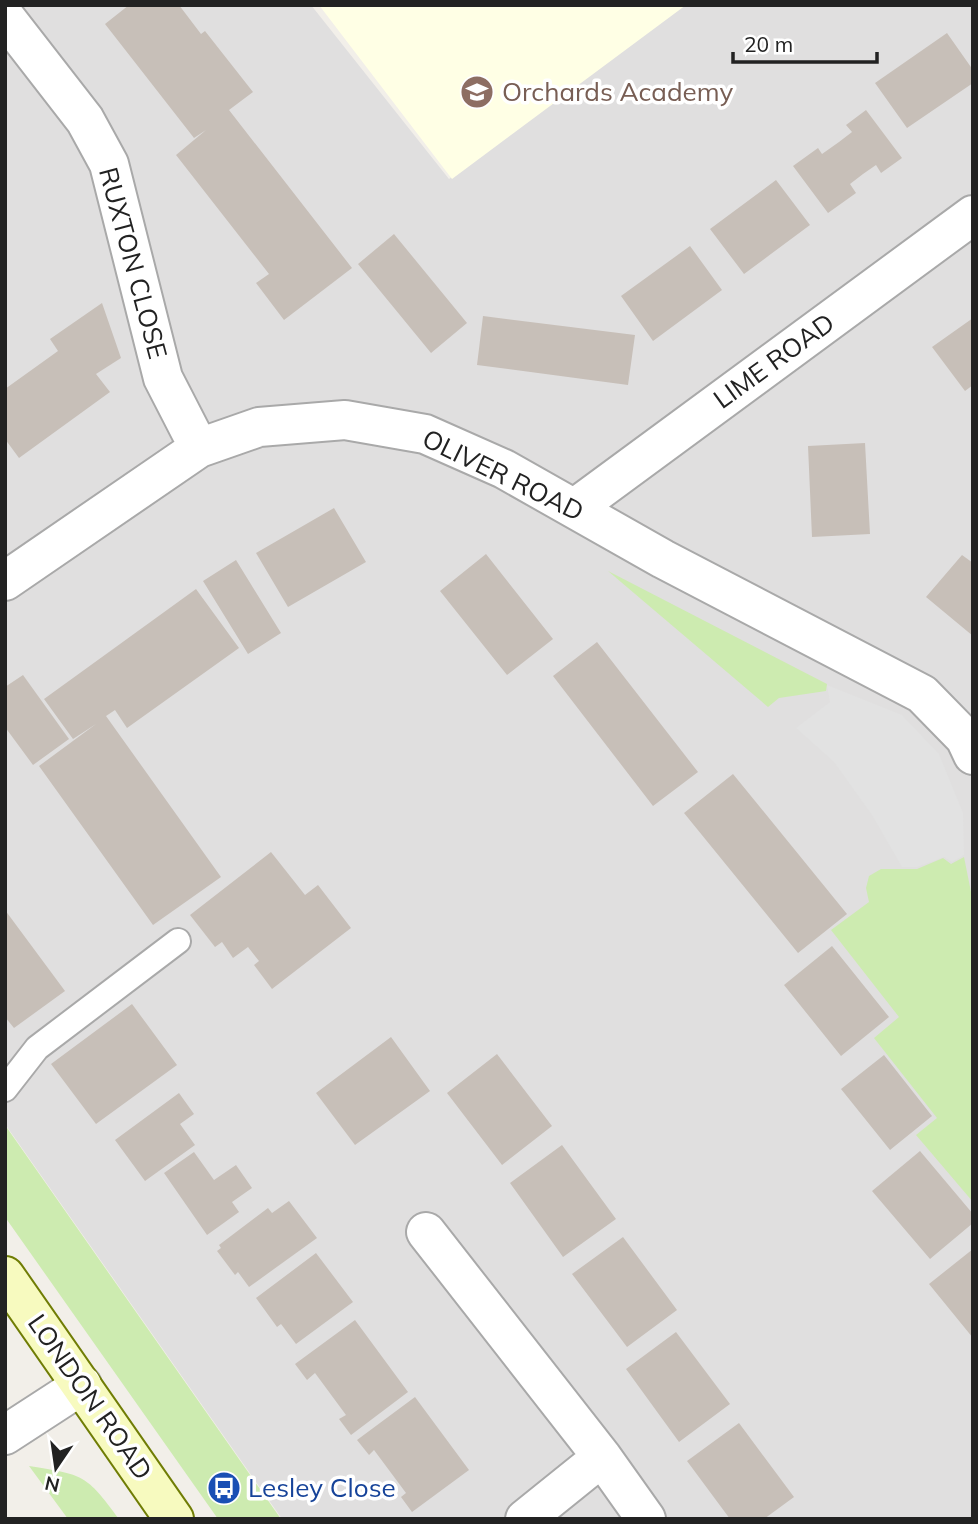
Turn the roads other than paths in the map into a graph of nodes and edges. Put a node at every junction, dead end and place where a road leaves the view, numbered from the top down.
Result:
1 (5, 17) edge
2 (973, 215) edge
3 (199, 448) junction
4 (575, 508) junction
5 (5, 581) edge
6 (973, 755) edge
7 (178, 941) dead end
8 (5, 1089) edge
9 (426, 1232) dead end
10 (5, 1276) edge
11 (82, 1385) junction
12 (5, 1435) edge
13 (602, 1457) junction
14 (174, 1519) edge
15 (525, 1519) edge
16 (646, 1519) edge

1 - 3 street, RUXTON CLOSE
2 - 4 street, LIME ROAD
3 - 4 street, OLIVER ROAD
3 - 5 street, OLIVER ROAD
4 - 6 street, OLIVER ROAD
7 - 8 lane
9 - 13 street
10 - 11 main road, LONDON ROAD
11 - 12 street
11 - 14 main road, LONDON ROAD
13 - 15 street
13 - 16 street

